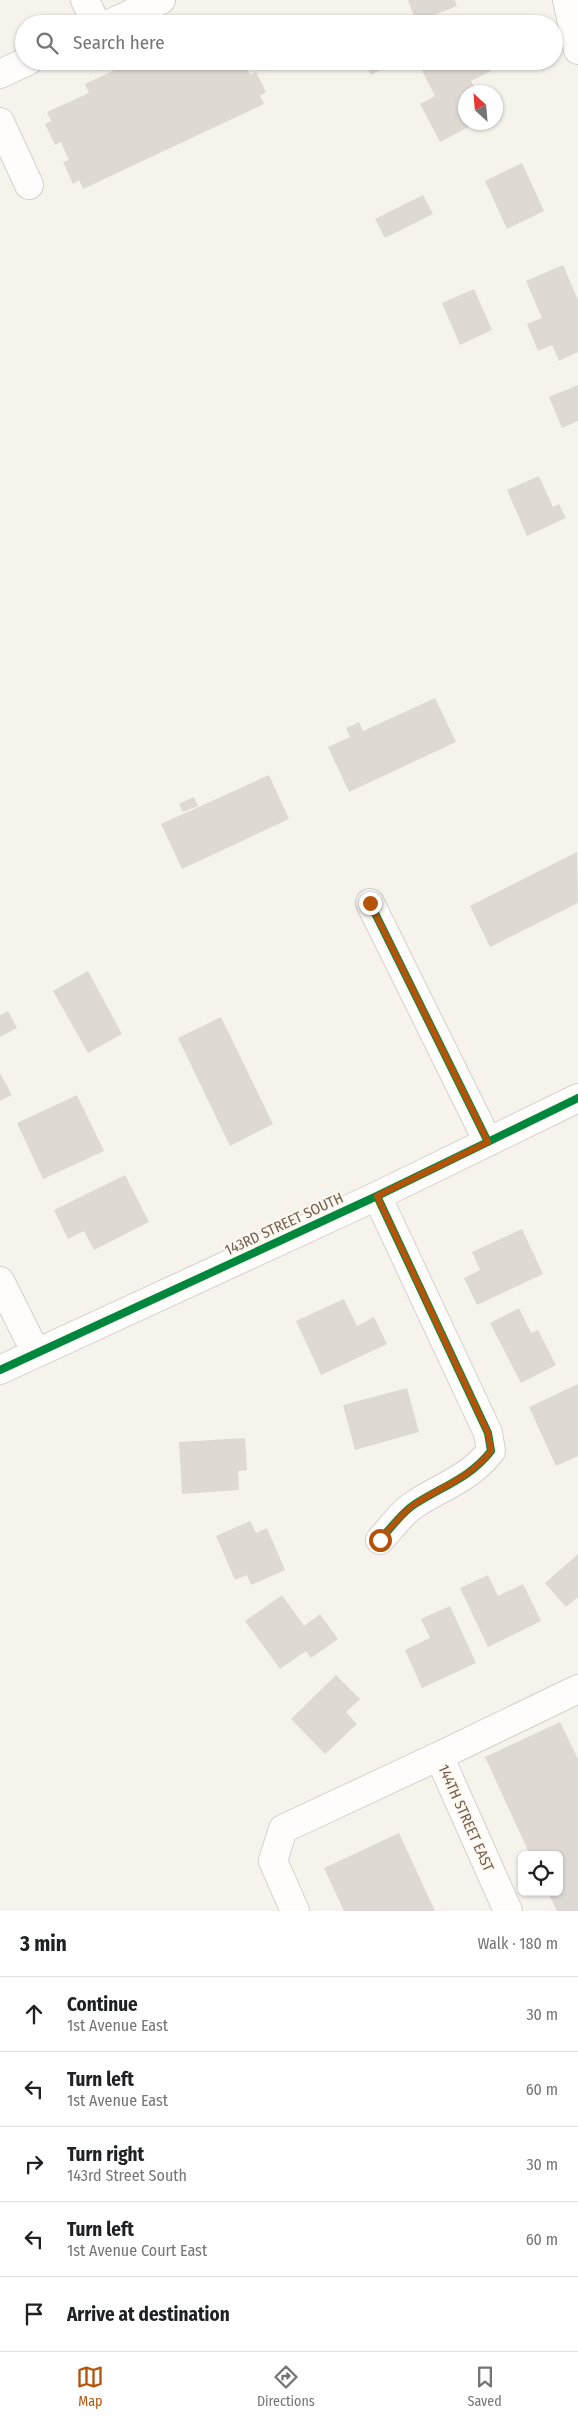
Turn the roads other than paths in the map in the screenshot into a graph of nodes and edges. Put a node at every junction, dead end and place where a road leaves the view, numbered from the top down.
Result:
1 (85, 0) edge
2 (161, 0) edge
3 (567, 0) edge
4 (92, 15) edge
5 (129, 15) edge
6 (578, 50) edge
7 (15, 67) edge
8 (0, 74) edge
9 (0, 122) edge
10 (29, 185) dead end
11 (370, 903) dead end
12 (578, 1098) edge
13 (488, 1142) junction
14 (377, 1196) junction
15 (0, 1281) edge
16 (36, 1353) junction
17 (0, 1370) edge
18 (380, 1540) dead end
19 (578, 1689) edge
20 (439, 1756) junction
21 (295, 1911) edge
22 (508, 1911) edge

1 - 4 street
2 - 5 street
3 - 6 street
7 - 8 street
9 - 10 street
11 - 13 street
12 - 13 street, 143RD STREET SOUTH
13 - 14 street, 143RD STREET SOUTH
14 - 16 street, 143RD STREET SOUTH
14 - 18 street
15 - 16 street
16 - 17 street, 143RD STREET SOUTH
19 - 20 street, 144TH STREET EAST
20 - 21 street
20 - 22 street, 144TH STREET EAST

